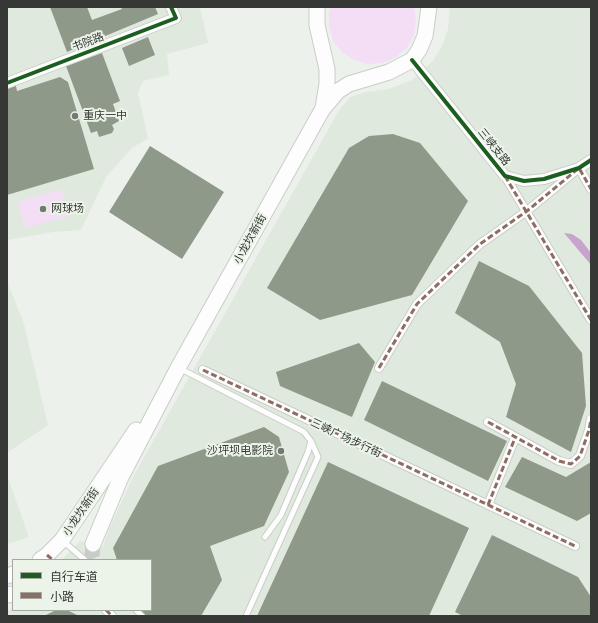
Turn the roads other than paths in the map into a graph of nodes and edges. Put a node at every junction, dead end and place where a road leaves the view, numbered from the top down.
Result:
1 (171, 7) edge
2 (317, 7) edge
3 (429, 7) edge
4 (412, 60) junction
5 (7, 83) edge
6 (322, 110) junction
7 (591, 160) edge
8 (579, 168) junction
9 (505, 176) junction
10 (591, 189) edge
11 (527, 211) junction
12 (590, 314) edge
13 (178, 368) junction
14 (379, 368) dead end
15 (203, 370) dead end
16 (591, 419) edge
17 (488, 422) dead end
18 (516, 438) junction
19 (310, 441) junction
20 (488, 505) junction
21 (266, 537) dead end
22 (62, 540) junction
23 (93, 544) tunnel mouth
24 (575, 546) dead end
25 (47, 558) edge
26 (84, 559) edge
27 (246, 616) edge

1 - 5 street, 书院路
2 - 6 main road, 小龙坎新街
3 - 4 main road
4 - 6 main road, 小龙坎新街
4 - 9 street, 三峡支路
6 - 13 main road, 小龙坎新街
7 - 8 street, 三峡支路
8 - 9 street, 三峡支路
8 - 10 street
8 - 11 street
9 - 11 street
11 - 12 street
11 - 14 street
13 - 19 lane
13 - 22 main road, 小龙坎新街
13 - 23 main road, 小龙坎新街
15 - 20 street, 三峡广场步行街
16 - 18 street
17 - 18 street
18 - 20 street
19 - 21 lane
19 - 27 lane
20 - 24 street, 三峡广场步行街
22 - 25 main road, 小龙坎新街
22 - 26 lane

